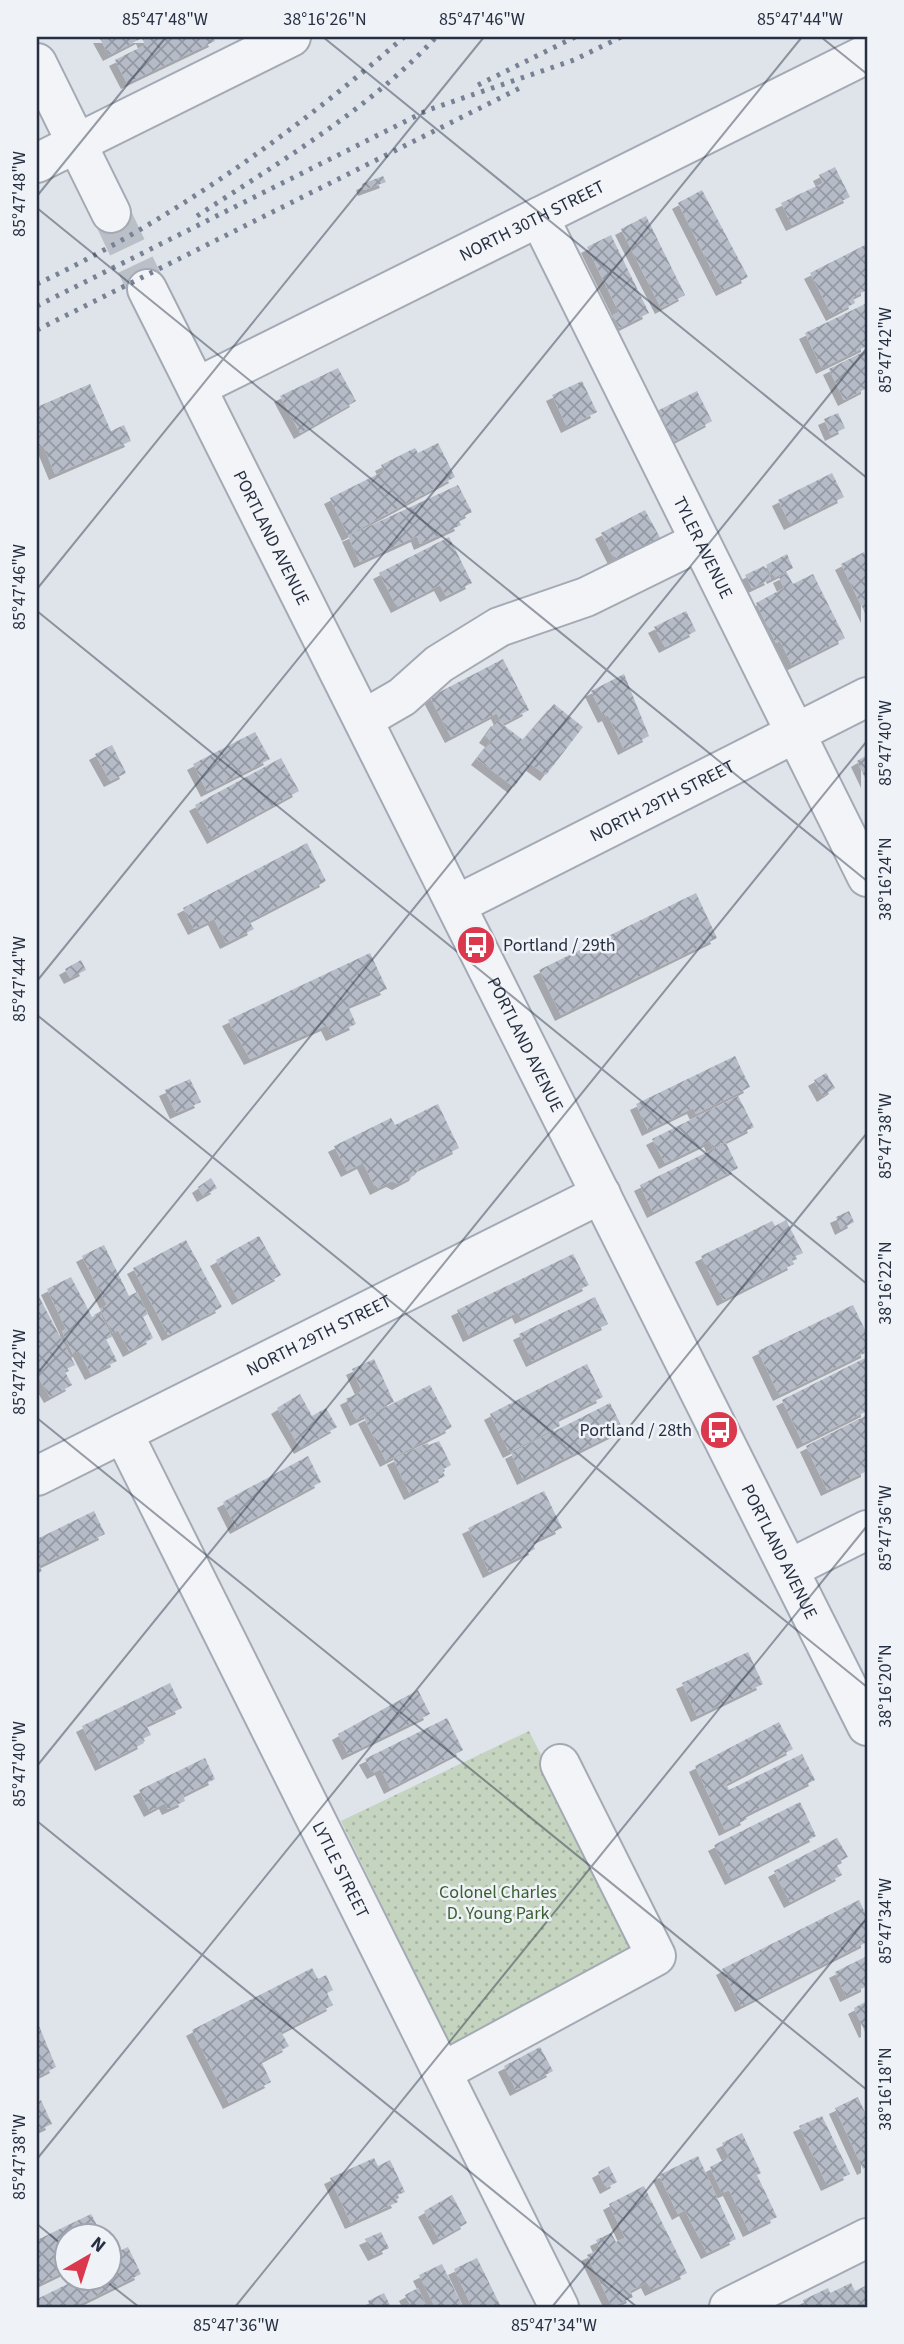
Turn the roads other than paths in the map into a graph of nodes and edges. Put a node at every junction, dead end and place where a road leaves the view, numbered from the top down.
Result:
1 (291, 37) edge
2 (867, 54) edge
3 (37, 63) edge
4 (76, 142) junction
5 (37, 163) edge
6 (111, 213) tunnel mouth
7 (539, 217) junction
8 (146, 289) tunnel mouth
9 (197, 387) junction
10 (700, 541) junction
11 (867, 697) edge
12 (364, 719) junction
13 (797, 735) junction
14 (867, 877) edge
15 (456, 905) junction
16 (601, 1194) junction
17 (123, 1433) junction
18 (37, 1476) edge
19 (867, 1530) edge
20 (789, 1569) junction
21 (867, 1726) edge
22 (560, 1764) dead end
23 (442, 2072) junction
24 (867, 2238) edge
25 (559, 2307) edge
26 (729, 2307) edge

1 - 4 street
2 - 7 street, NORTH 30TH STREET
3 - 4 street
4 - 5 street
4 - 6 street
7 - 9 street, NORTH 30TH STREET
7 - 10 street, TYLER AVENUE
8 - 9 street, PORTLAND AVENUE
9 - 12 street, PORTLAND AVENUE
10 - 12 street
10 - 13 street, TYLER AVENUE
11 - 13 street, NORTH 29TH STREET
12 - 15 street, PORTLAND AVENUE
13 - 14 street, TYLER AVENUE
13 - 15 street, NORTH 29TH STREET
15 - 16 street, PORTLAND AVENUE
16 - 17 street, NORTH 29TH STREET
16 - 20 street, PORTLAND AVENUE
17 - 18 street, NORTH 29TH STREET
17 - 23 street, LYTLE STREET
19 - 20 street
20 - 21 street, PORTLAND AVENUE
22 - 23 street
23 - 25 street, LYTLE STREET
24 - 26 street

